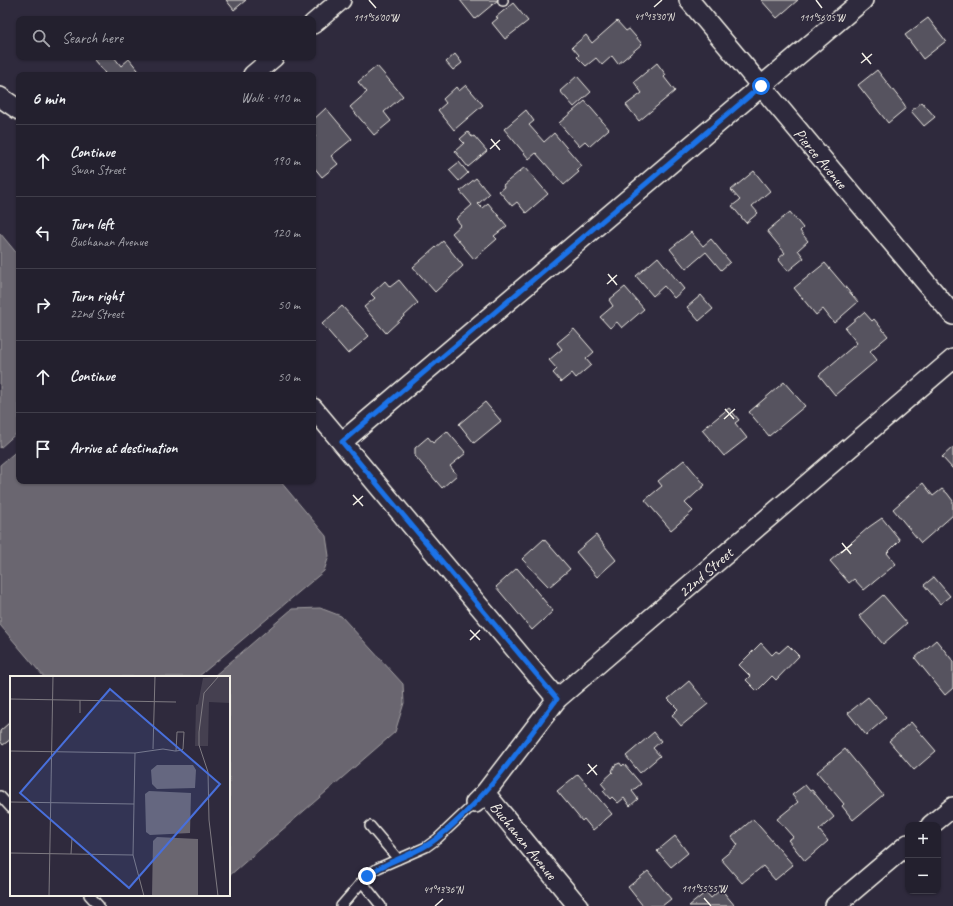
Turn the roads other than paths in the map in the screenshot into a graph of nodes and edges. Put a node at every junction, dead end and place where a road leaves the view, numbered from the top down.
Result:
1 (341, 0) edge
2 (689, 0) edge
3 (863, 0) edge
4 (316, 21) edge
5 (270, 60) edge
6 (256, 72) edge
7 (761, 86) junction
8 (0, 97) edge
9 (16, 108) edge
10 (953, 315) edge
11 (953, 359) edge
12 (316, 412) edge
13 (342, 442) junction
14 (557, 699) junction
15 (0, 796) edge
16 (480, 798) junction
17 (10, 807) edge
18 (953, 807) edge
19 (935, 822) edge
20 (370, 826) dead end
21 (905, 847) edge
22 (398, 859) junction
23 (362, 882) junction
24 (91, 896) edge
25 (99, 906) edge
26 (341, 906) edge
27 (381, 906) edge
28 (578, 906) edge
29 (835, 906) edge

1 - 4 street
2 - 7 street, Pierce Avenue
3 - 7 street
5 - 6 street
7 - 10 street, Pierce Avenue
7 - 13 street
8 - 9 street
11 - 14 street, 22nd Street
12 - 13 street
13 - 14 street
14 - 16 street, 22nd Street
15 - 17 lane
16 - 22 lane
16 - 28 street, Buchanan Avenue
18 - 19 street
20 - 22 lane
21 - 29 street
22 - 23 lane
23 - 26 lane
23 - 27 lane
24 - 25 lane

